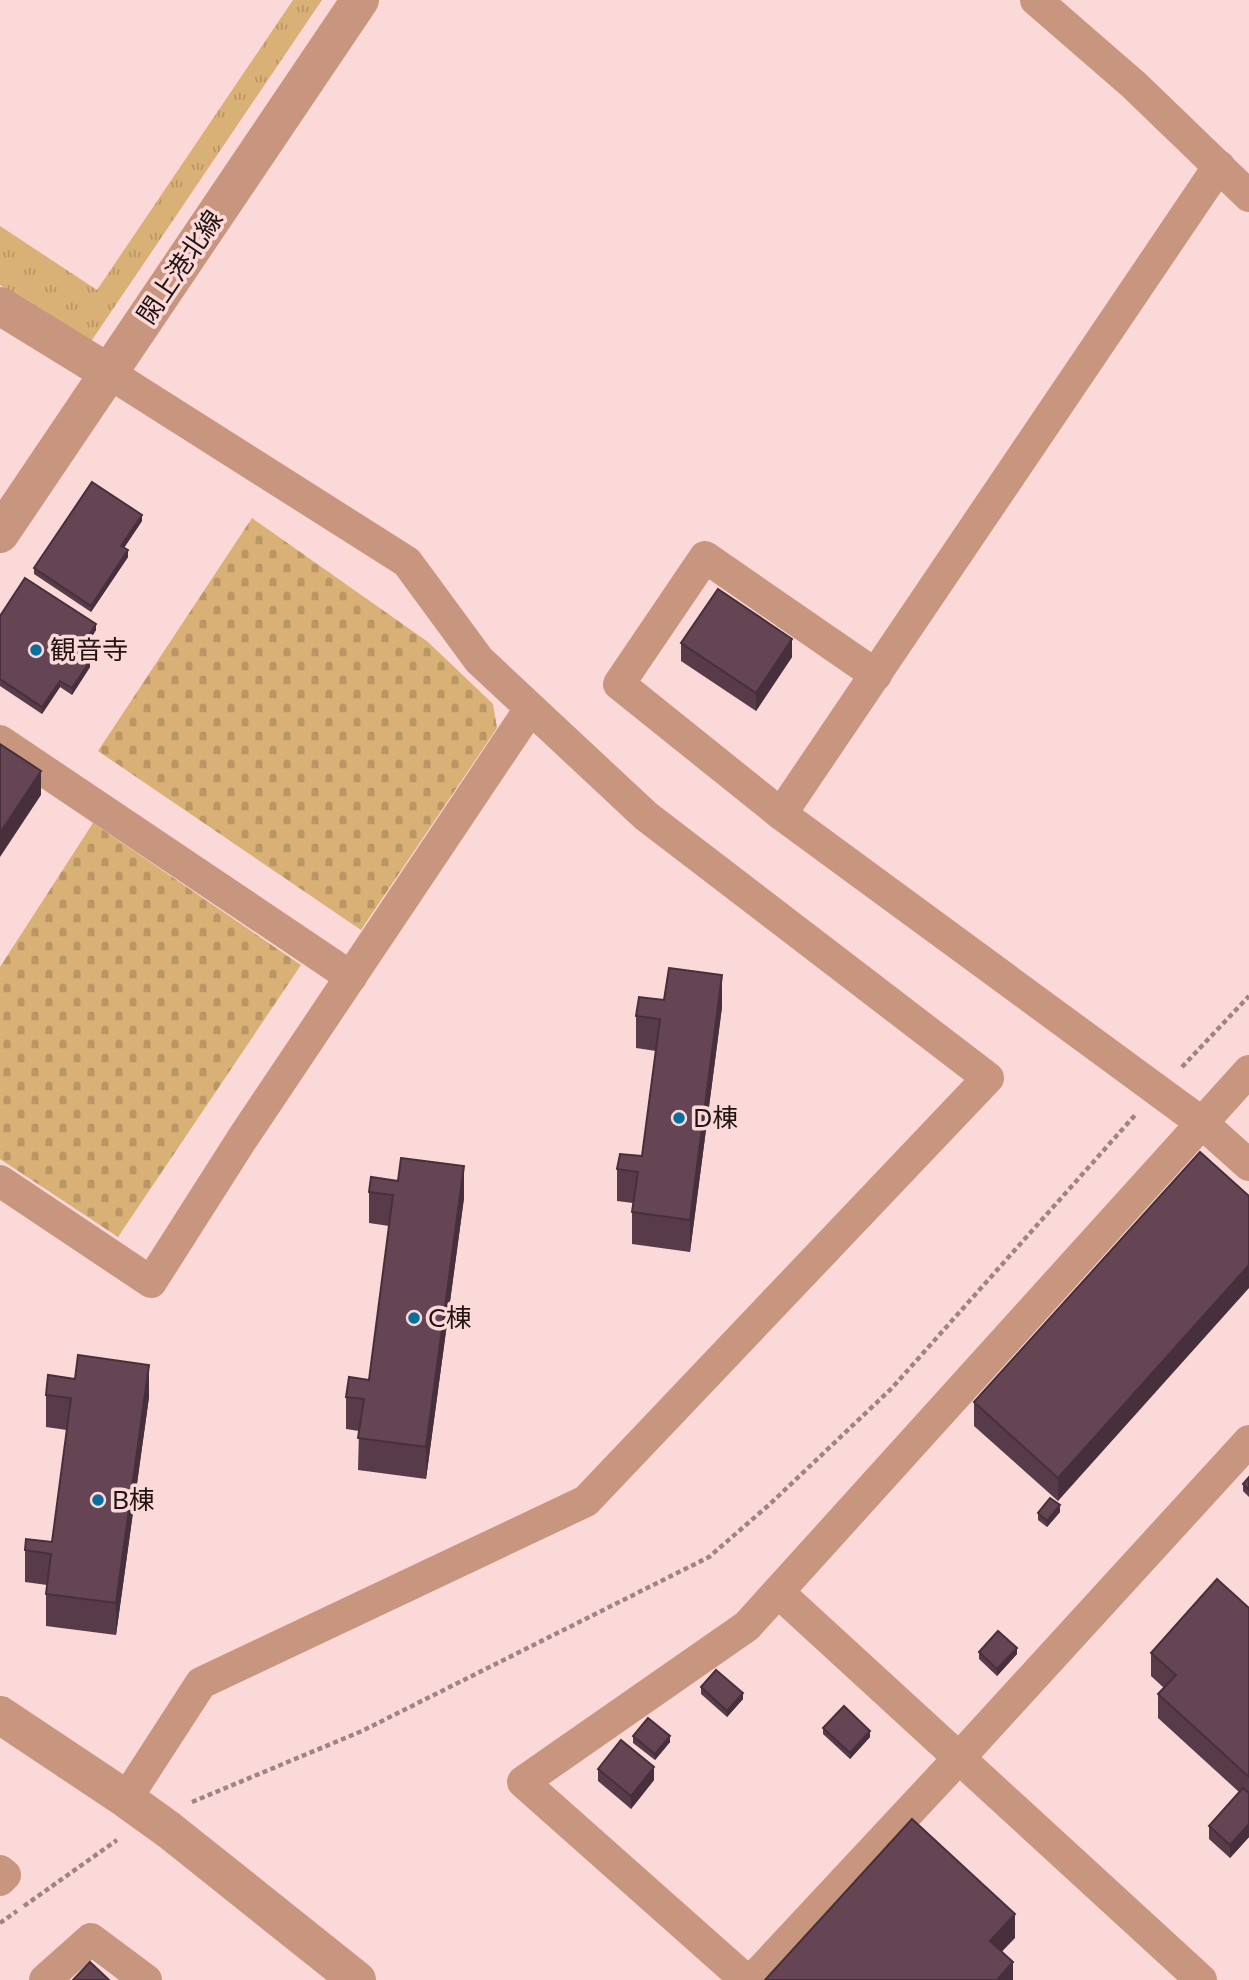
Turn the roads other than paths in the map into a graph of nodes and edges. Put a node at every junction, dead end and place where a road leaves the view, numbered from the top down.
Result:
1 (360, 0) edge
2 (1036, 0) edge
3 (1219, 166) junction
4 (1249, 196) edge
5 (0, 306) edge
6 (109, 373) junction
7 (0, 534) edge
8 (876, 674) junction
9 (530, 709) junction
10 (0, 741) edge
11 (781, 814) junction
12 (351, 976) junction
13 (1249, 1072) edge
14 (1202, 1122) junction
15 (1249, 1165) edge
16 (0, 1181) edge
17 (1249, 1441) edge
18 (778, 1592) junction
19 (0, 1715) edge
20 (960, 1757) junction
21 (126, 1799) junction
22 (0, 1871) edge
23 (0, 1880) edge
24 (45, 1980) edge
25 (146, 1980) edge
26 (358, 1980) edge
27 (749, 1980) edge
28 (1201, 1980) edge

1 - 6 street, 閖上港北線
2 - 3 street
3 - 4 street
3 - 8 street
5 - 6 street
6 - 7 street, 閖上港北線
6 - 9 street
8 - 11 street
8 - 11 street
9 - 12 street
9 - 21 street
10 - 12 street
11 - 14 street
12 - 16 street
13 - 14 street
14 - 15 street
14 - 18 street
17 - 20 street
18 - 20 street
18 - 27 street
19 - 21 street
20 - 27 street
20 - 28 street
21 - 26 street
22 - 23 street
24 - 25 street

